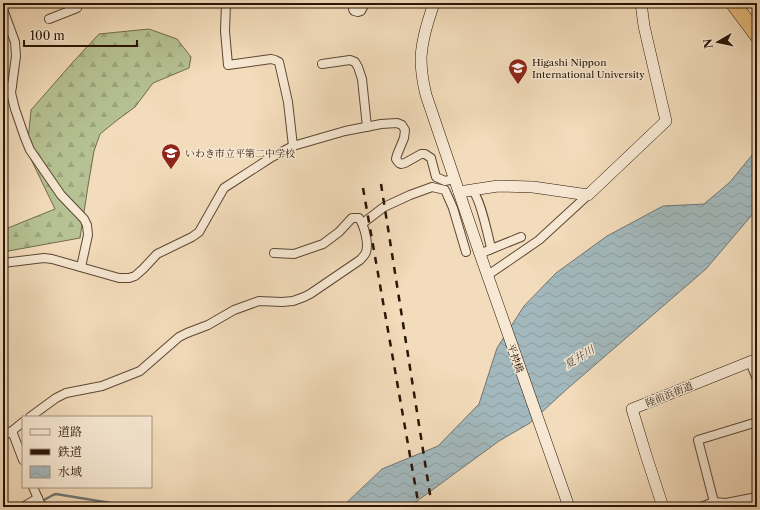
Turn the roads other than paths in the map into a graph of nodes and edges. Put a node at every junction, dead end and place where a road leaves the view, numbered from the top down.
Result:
1 (75, 3) edge
2 (226, 3) edge
3 (354, 3) edge
4 (366, 3) edge
5 (434, 3) edge
6 (641, 3) edge
7 (735, 5) edge
8 (3, 9) edge
9 (49, 19) dead end
10 (757, 35) edge
11 (322, 64) dead end
12 (12, 86) junction
13 (3, 87) edge
14 (367, 127) junction
15 (293, 146) junction
16 (454, 179) junction
17 (472, 190) junction
18 (459, 192) junction
19 (588, 195) junction
20 (458, 206) junction
21 (363, 223) junction
22 (521, 237) dead end
23 (466, 252) dead end
24 (484, 252) junction
25 (274, 253) dead end
26 (3, 263) edge
27 (81, 267) junction
28 (488, 277) junction
29 (754, 360) edge
30 (757, 379) edge
31 (31, 416) edge
32 (757, 422) edge
33 (22, 423) edge
34 (12, 432) junction
35 (3, 436) edge
36 (22, 457) edge
37 (33, 488) edge
38 (757, 497) edge
39 (40, 502) edge
40 (714, 502) junction
41 (727, 505) edge
42 (23, 507) edge
43 (569, 507) edge
44 (663, 507) edge
45 (701, 507) edge

1 - 9 street
2 - 15 street
3 - 4 street
5 - 16 street, 平神橋
6 - 19 street
7 - 10 highway
8 - 12 street
11 - 14 street
12 - 13 street
12 - 27 street
14 - 15 street
14 - 16 street
15 - 27 street
16 - 18 street, 平神橋
17 - 18 street
17 - 19 street
17 - 24 street
18 - 20 street, 平神橋
19 - 28 street
20 - 21 street
20 - 23 street
20 - 24 street, 平神橋
21 - 25 street
21 - 31 street
22 - 24 street
24 - 28 street, 平神橋
26 - 27 street
28 - 43 street, 平神橋
29 - 30 street
29 - 44 street, 陸前浜街道
32 - 40 street
33 - 34 street
34 - 35 street
34 - 36 street
37 - 39 street
38 - 41 street
39 - 42 street
40 - 41 street
40 - 45 street

